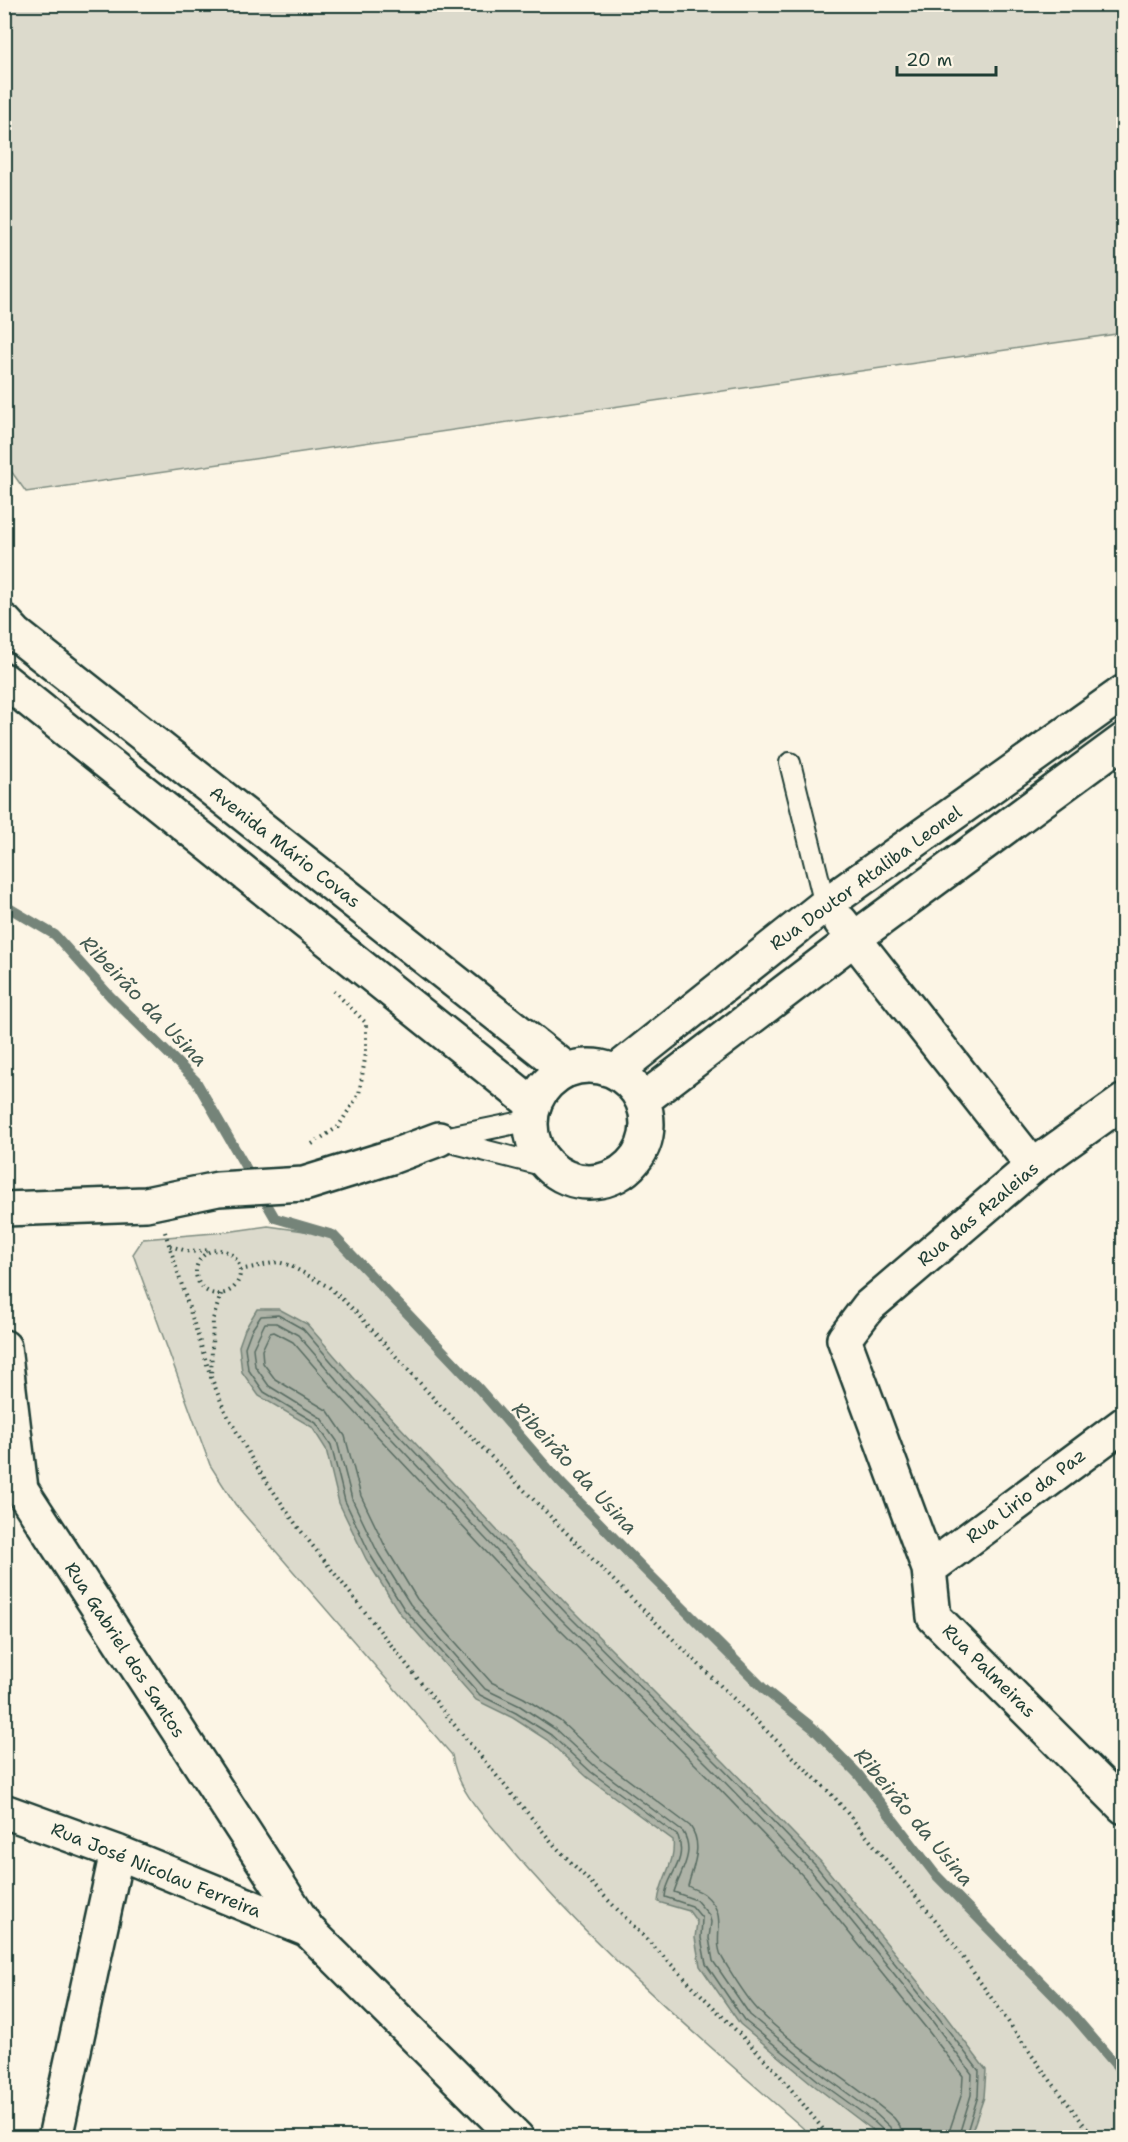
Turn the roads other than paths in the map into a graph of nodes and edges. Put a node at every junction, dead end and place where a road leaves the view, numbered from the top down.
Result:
1 (4, 621) edge
2 (4, 680) edge
3 (1124, 692) edge
4 (1124, 740) edge
5 (790, 763) dead end
6 (825, 905) junction
7 (855, 938) junction
8 (567, 1070) junction
9 (615, 1072) junction
10 (642, 1100) junction
11 (1124, 1101) edge
12 (533, 1112) junction
13 (439, 1139) junction
14 (1033, 1166) junction
15 (550, 1167) junction
16 (4, 1209) edge
17 (844, 1339) joint
18 (4, 1347) edge
19 (1124, 1424) edge
20 (13, 1486) edge
21 (930, 1569) junction
22 (1113, 1775) edge
23 (1124, 1807) edge
24 (9, 1816) edge
25 (117, 1852) junction
26 (308, 1930) junction
27 (55, 2138) edge
28 (517, 2138) edge

1 - 8 street, Avenida Mário Covas
2 - 12 street
3 - 6 street, Rua Doutor Ataliba Leonel
4 - 7 street
5 - 6 lane
6 - 7 street
6 - 9 street, Rua Doutor Ataliba Leonel
7 - 10 street
7 - 14 street
8 - 9 street
8 - 12 street
9 - 10 street
10 - 15 street
11 - 14 street, Rua das Azaleias
12 - 13 lane
12 - 15 street
13 - 15 lane
13 - 16 street
14 - 17 street, Rua das Azaleias
17 - 21 street, Rua Palmeiras
18 - 20 street, Rua Gabriel dos Santos
19 - 21 street, Rua Lirio da Paz
20 - 26 street, Rua Gabriel dos Santos
21 - 22 street, Rua Palmeiras
22 - 23 street, Rua Palmeiras
24 - 25 street, Rua José Nicolau Ferreira
25 - 26 street, Rua José Nicolau Ferreira
25 - 27 street
26 - 28 street

